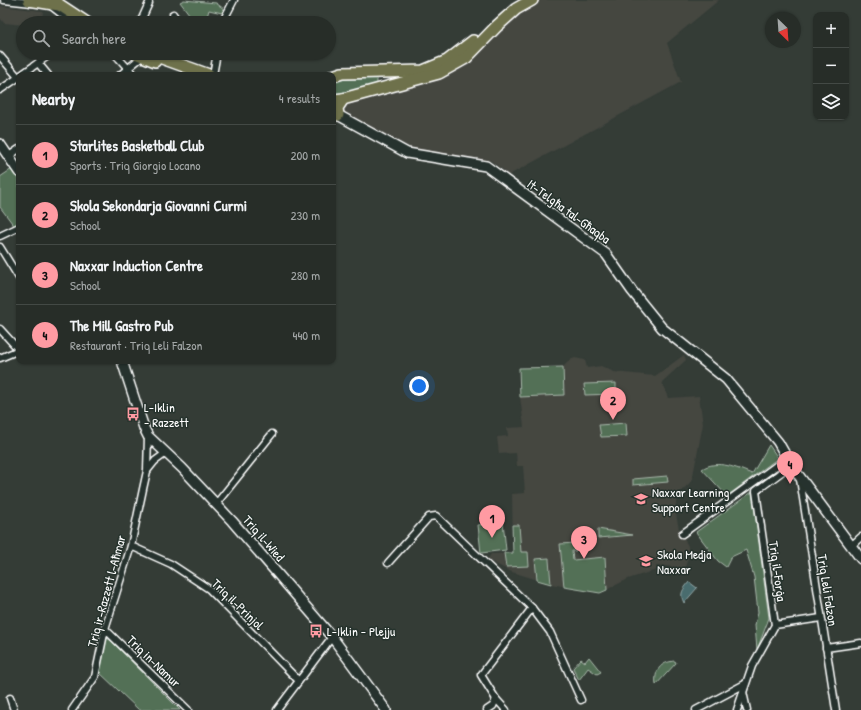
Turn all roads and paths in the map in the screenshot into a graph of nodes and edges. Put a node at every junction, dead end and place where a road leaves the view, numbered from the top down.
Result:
1 (4, 0) edge
2 (29, 0) edge
3 (52, 0) edge
4 (234, 0) edge
5 (519, 0) edge
6 (532, 0) edge
7 (64, 3) edge
8 (149, 3) dead end
9 (64, 16) edge
10 (79, 16) edge
11 (84, 16) edge
12 (143, 16) edge
13 (226, 16) edge
14 (0, 56) edge
15 (42, 60) edge
16 (121, 60) edge
17 (137, 60) edge
18 (156, 60) edge
19 (161, 60) edge
20 (216, 60) edge
21 (38, 63) junction
22 (129, 69) junction
23 (16, 72) edge
24 (26, 72) edge
25 (46, 72) edge
26 (124, 72) edge
27 (132, 72) edge
28 (185, 72) edge
29 (199, 72) edge
30 (214, 72) edge
31 (378, 72) junction
32 (425, 74) junction
33 (336, 75) edge
34 (16, 79) edge
35 (384, 88) junction
36 (0, 90) edge
37 (338, 99) edge
38 (336, 110) edge
39 (336, 114) edge
40 (16, 149) edge
41 (4, 150) edge
42 (16, 168) edge
43 (16, 228) edge
44 (0, 236) edge
45 (0, 247) edge
46 (16, 273) edge
47 (0, 328) edge
48 (16, 347) edge
49 (16, 351) edge
50 (0, 358) edge
51 (123, 364) edge
52 (130, 364) edge
53 (130, 383) junction
54 (272, 434) dead end
55 (148, 436) junction
56 (166, 453) junction
57 (789, 462) junction
58 (147, 471) junction
59 (799, 473) junction
60 (216, 504) junction
61 (682, 534) dead end
62 (861, 537) edge
63 (131, 546) junction
64 (851, 546) junction
65 (861, 560) edge
66 (388, 562) dead end
67 (532, 608) junction
68 (821, 618) junction
69 (775, 625) junction
70 (105, 629) junction
71 (332, 637) junction
72 (861, 643) edge
73 (826, 648) junction
74 (298, 680) junction
75 (745, 684) junction
76 (743, 691) junction
77 (10, 698) dead end
78 (496, 699) junction
79 (581, 700) dead end
80 (281, 708) edge
81 (14, 710) edge
82 (72, 710) edge
83 (188, 710) edge
84 (386, 710) edge
85 (487, 710) edge
86 (506, 710) edge
87 (696, 710) edge
88 (736, 710) edge
89 (747, 710) edge
90 (836, 710) edge

1 - 9 street
2 - 7 highway
3 - 7 highway
4 - 13 street
5 - 32 highway
6 - 32 highway
7 - 10 highway
7 - 11 highway
8 - 12 street
14 - 23 street
15 - 21 street
16 - 22 street
17 - 22 street
18 - 28 highway
19 - 29 highway
20 - 30 street
21 - 24 street
21 - 25 street
22 - 26 street
22 - 27 street
31 - 32 highway
31 - 33 highway
31 - 35 highway
32 - 35 highway
34 - 36 street
35 - 37 highway
37 - 38 highway
39 - 57 street, It-Telgħa tal-Għaqba
40 - 41 street
41 - 42 street
43 - 44 street
45 - 46 street
47 - 48 street
49 - 50 street
51 - 53 street, Triq il-Wied
52 - 53 street, Triq il-Wied
53 - 55 street, Triq il-Wied
54 - 60 street
55 - 56 street, Triq il-Wied
55 - 58 street, Triq ir-Razzett l-Aħmar
56 - 58 street
56 - 60 street, Triq il-Wied
57 - 59 street, It-Telgħa tal-Għaqba
57 - 61 street
57 - 69 street, Triq il-Forġa
58 - 63 street, Triq ir-Razzett l-Aħmar
59 - 64 street, It-Telgħa tal-Għaqba
59 - 68 street, Triq Leli Falzon
60 - 71 street, Triq il-Wied
62 - 64 street
63 - 70 street, Triq ir-Razzett l-Aħmar
63 - 74 street, Triq il-Prinjol
64 - 65 street, It-Telgħa tal-Għaqba
66 - 67 street
67 - 78 street
67 - 79 street
68 - 69 street
68 - 73 street, Triq Leli Falzon
69 - 75 street
70 - 82 street, Triq ir-Razzett l-Aħmar
70 - 83 street, Triq in-Namur
71 - 74 street
71 - 84 street, Triq il-Wied
72 - 73 street
73 - 90 street, Triq Leli Falzon
74 - 80 street
75 - 76 street
75 - 87 street
76 - 88 street
76 - 89 street
77 - 81 street
78 - 85 street
78 - 86 street

